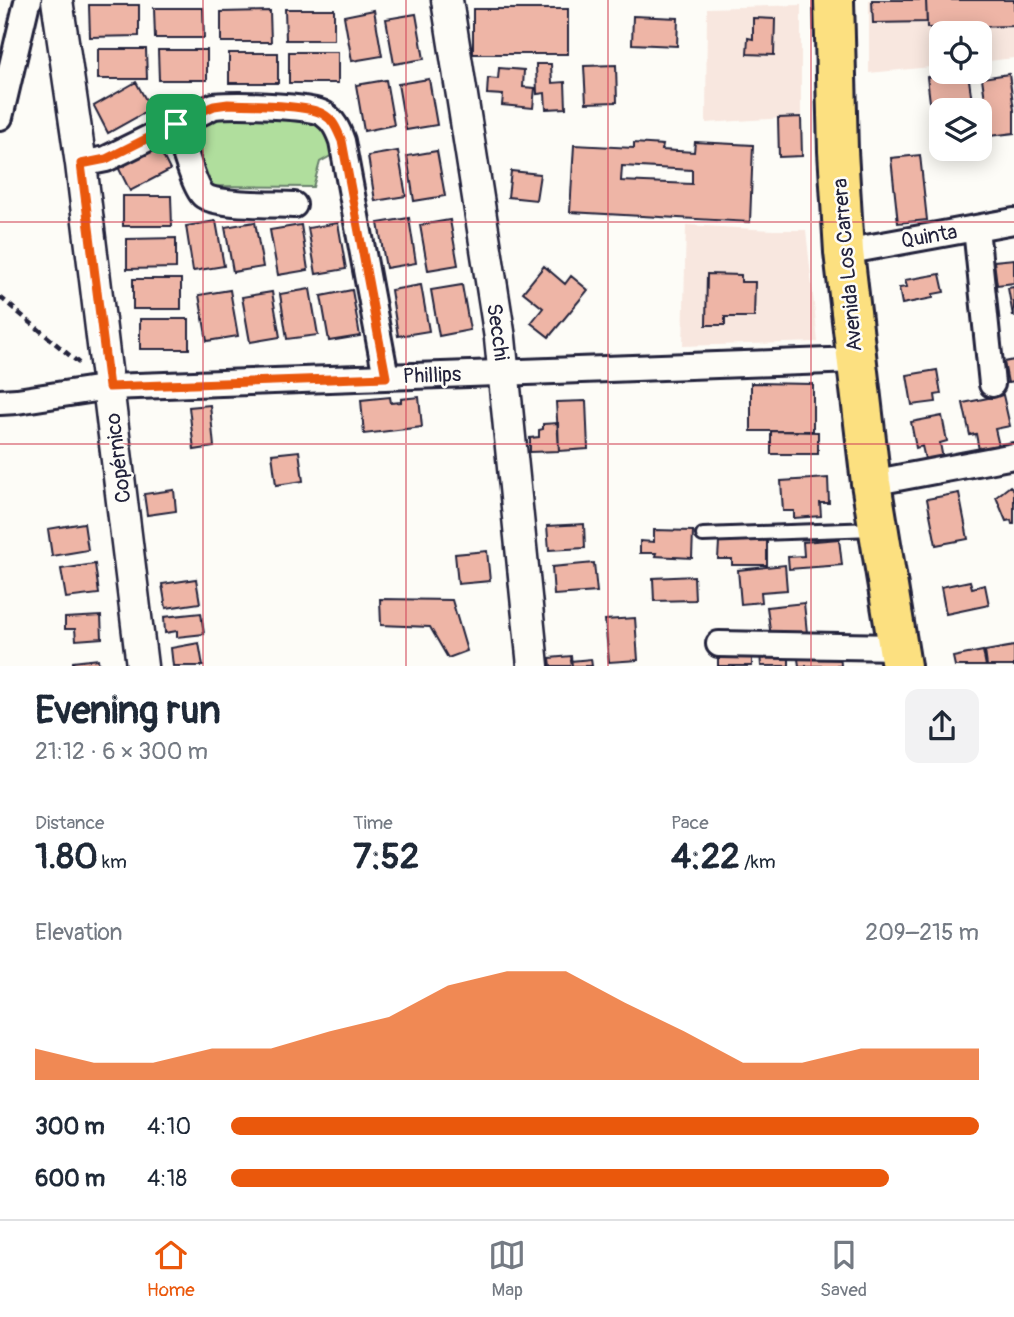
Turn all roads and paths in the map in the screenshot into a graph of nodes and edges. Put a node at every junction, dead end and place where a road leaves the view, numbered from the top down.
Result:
1 (29, 0) edge
2 (57, 0) edge
3 (447, 0) edge
4 (834, 0) edge
5 (1, 110) edge
6 (176, 124) junction
7 (81, 164) junction
8 (294, 205) dead end
9 (1014, 221) edge
10 (976, 228) junction
11 (844, 252) junction
12 (0, 297) edge
13 (856, 360) junction
14 (504, 373) junction
15 (386, 377) junction
16 (992, 384) dead end
17 (109, 387) junction
18 (0, 402) edge
19 (1014, 456) edge
20 (871, 483) junction
21 (878, 529) junction
22 (703, 535) dead end
23 (719, 644) dead end
24 (900, 656) edge
25 (142, 666) edge
26 (533, 666) edge

1 - 5 street
2 - 7 street, Copérnico
3 - 14 street, Secchi
4 - 11 main road, Avenida Los Carrera
6 - 7 street
6 - 8 street
6 - 15 street
7 - 17 street, Copérnico
9 - 10 street, Quinta
10 - 11 street, Quinta
10 - 16 street
11 - 13 main road, Avenida Los Carrera
12 - 17 path
13 - 14 street, Phillips
13 - 20 main road, Avenida Los Carrera
14 - 15 street, Phillips
14 - 26 street, Secchi
15 - 17 street, Phillips
17 - 18 street, Phillips
17 - 25 street, Copérnico
19 - 20 street
20 - 21 main road, Avenida Los Carrera
21 - 22 lane
21 - 24 main road, Avenida Los Carrera
23 - 24 street, Avenida Los Carrera

